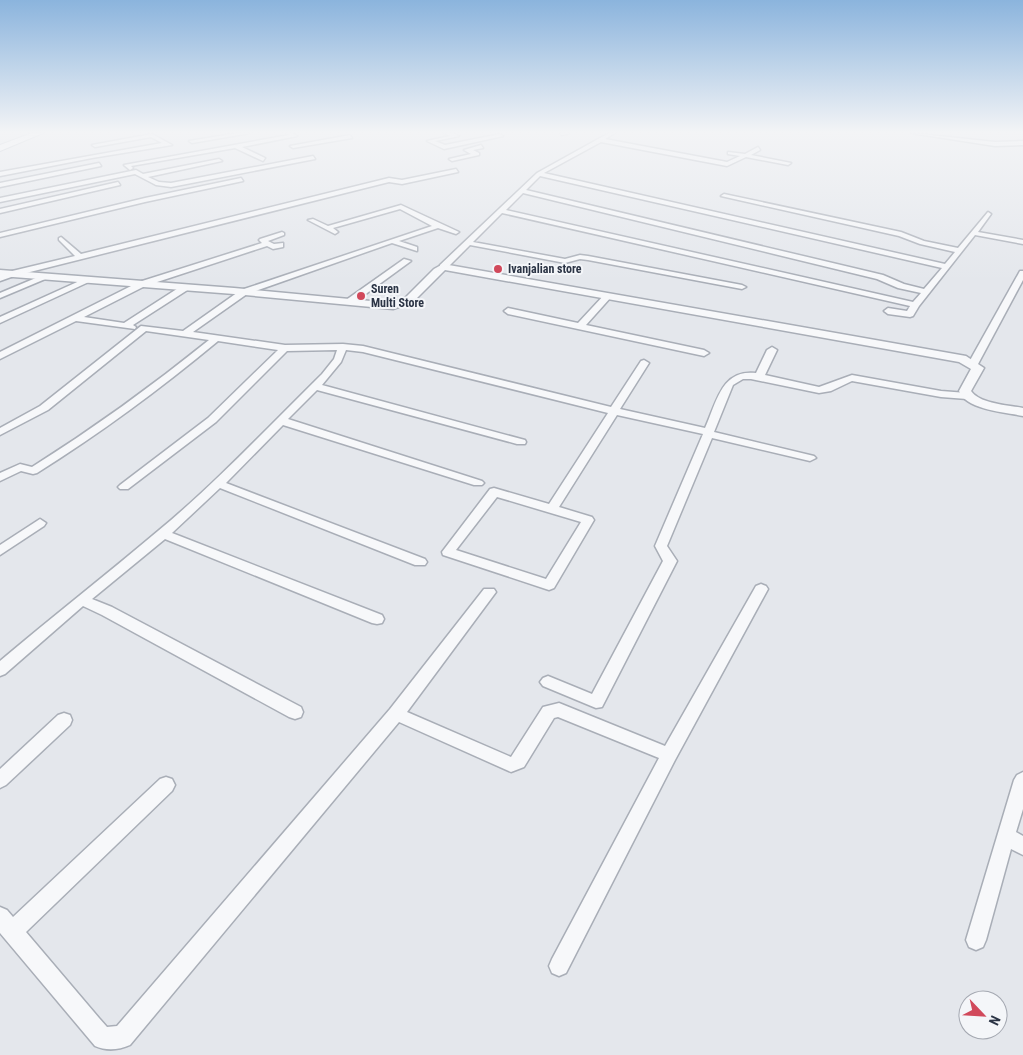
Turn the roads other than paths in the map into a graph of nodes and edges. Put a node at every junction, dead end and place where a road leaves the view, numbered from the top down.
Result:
1 (14, 182) edge
2 (100, 182) edge
3 (125, 182) edge
4 (155, 182) edge
5 (190, 182) edge
6 (230, 182) edge
7 (380, 182) edge
8 (530, 182) edge
9 (575, 182) edge
10 (0, 185) edge
11 (521, 191) junction
12 (724, 196) dead end
13 (121, 197) dead end
14 (0, 200) edge
15 (387, 201) dead end
16 (134, 202) junction
17 (84, 206) dead end
18 (401, 207) junction
19 (0, 211) edge
20 (502, 211) junction
21 (94, 212) junction
22 (988, 214) dead end
23 (42, 216) dead end
24 (311, 220) dead end
25 (52, 222) junction
26 (438, 226) junction
27 (327, 228) junction
28 (186, 229) junction
29 (456, 232) dead end
30 (974, 232) junction
31 (337, 233) dead end
32 (282, 234) dead end
33 (0, 235) edge
34 (198, 236) dead end
35 (60, 239) dead end
36 (392, 241) junction
37 (1023, 242) edge
38 (469, 243) junction
39 (267, 244) junction
40 (280, 245) dead end
41 (414, 249) dead end
42 (960, 251) junction
43 (80, 256) junction
44 (407, 261) dead end
45 (946, 266) junction
46 (443, 267) junction
47 (0, 273) edge
48 (1023, 273) edge
49 (12, 274) junction
50 (46, 277) junction
51 (0, 279) edge
52 (89, 280) junction
53 (142, 284) junction
54 (186, 287) junction
55 (742, 287) dead end
56 (244, 292) junction
57 (925, 292) junction
58 (0, 296) edge
59 (608, 296) junction
60 (349, 302) junction
61 (914, 305) junction
62 (888, 310) dead end
63 (508, 311) dead end
64 (74, 318) junction
65 (0, 320) edge
66 (125, 326) junction
67 (580, 326) junction
68 (144, 328) junction
69 (185, 334) junction
70 (216, 338) junction
71 (343, 347) junction
72 (285, 348) junction
73 (772, 350) dead end
74 (704, 352) dead end
75 (0, 356) edge
76 (644, 363) dead end
77 (973, 364) junction
78 (759, 378) junction
79 (315, 386) junction
80 (967, 396) junction
81 (614, 411) junction
82 (1023, 412) edge
83 (281, 421) junction
84 (0, 432) edge
85 (708, 433) junction
86 (521, 442) dead end
87 (810, 458) dead end
88 (0, 478) edge
89 (478, 482) dead end
90 (218, 484) junction
91 (124, 487) dead end
92 (552, 509) junction
93 (40, 523) dead end
94 (163, 534) junction
95 (0, 551) edge
96 (420, 562) dead end
97 (761, 589) dead end
98 (489, 592) dead end
99 (81, 600) junction
100 (377, 619) dead end
101 (0, 670) edge
102 (548, 682) dead end
103 (295, 712) dead end
104 (396, 714) junction
105 (64, 720) dead end
106 (669, 755) junction
107 (0, 780) edge
108 (1023, 780) edge
109 (166, 785) dead end
110 (1015, 841) edge
111 (6, 925) edge
112 (976, 940) dead end
113 (559, 966) dead end

1 - 10 street
2 - 14 street
3 - 19 street
4 - 5 street
6 - 16 street
7 - 28 street
8 - 11 street
9 - 45 street
11 - 20 street
11 - 57 street
12 - 42 street
13 - 16 street
15 - 18 street
16 - 21 street
17 - 21 street
18 - 26 street
18 - 27 street
20 - 38 street
20 - 61 street
21 - 25 street
22 - 30 street
23 - 25 street
24 - 27 street
25 - 33 street
26 - 29 street
26 - 36 street
27 - 31 street
28 - 34 street
28 - 43 street
30 - 37 street
30 - 42 street
32 - 39 street
35 - 43 street
36 - 41 street
36 - 56 street
38 - 46 street
38 - 55 street
39 - 40 street
39 - 53 street
42 - 45 street
43 - 49 street
44 - 60 street
45 - 57 street
46 - 59 street
46 - 60 street
47 - 49 street
48 - 77 street
49 - 50 street
49 - 51 street
50 - 52 street
50 - 58 street
52 - 53 street
52 - 65 street
53 - 54 street
53 - 64 street
54 - 56 street
54 - 66 street
56 - 60 street
56 - 69 street
57 - 61 street
59 - 67 street
59 - 77 street
61 - 62 street
63 - 67 street
64 - 66 street
64 - 75 street
66 - 68 street
67 - 74 street
68 - 69 street
68 - 84 street
69 - 70 street
70 - 72 street
70 - 88 street
71 - 72 street
71 - 79 street
71 - 81 street
72 - 91 street
73 - 78 street
76 - 81 street
77 - 80 street
78 - 80 street
78 - 85 street
79 - 83 street
79 - 86 street
80 - 82 street
81 - 85 street
81 - 92 street
83 - 89 street
83 - 90 street
85 - 87 street
85 - 102 street
90 - 94 street
90 - 96 street
92 - 92 street
93 - 95 street
94 - 99 street
94 - 100 street
97 - 106 street
98 - 104 street
99 - 101 street
99 - 103 street
104 - 106 street
104 - 111 street
105 - 107 street
106 - 113 street
108 - 110 street
109 - 111 street
110 - 112 street

